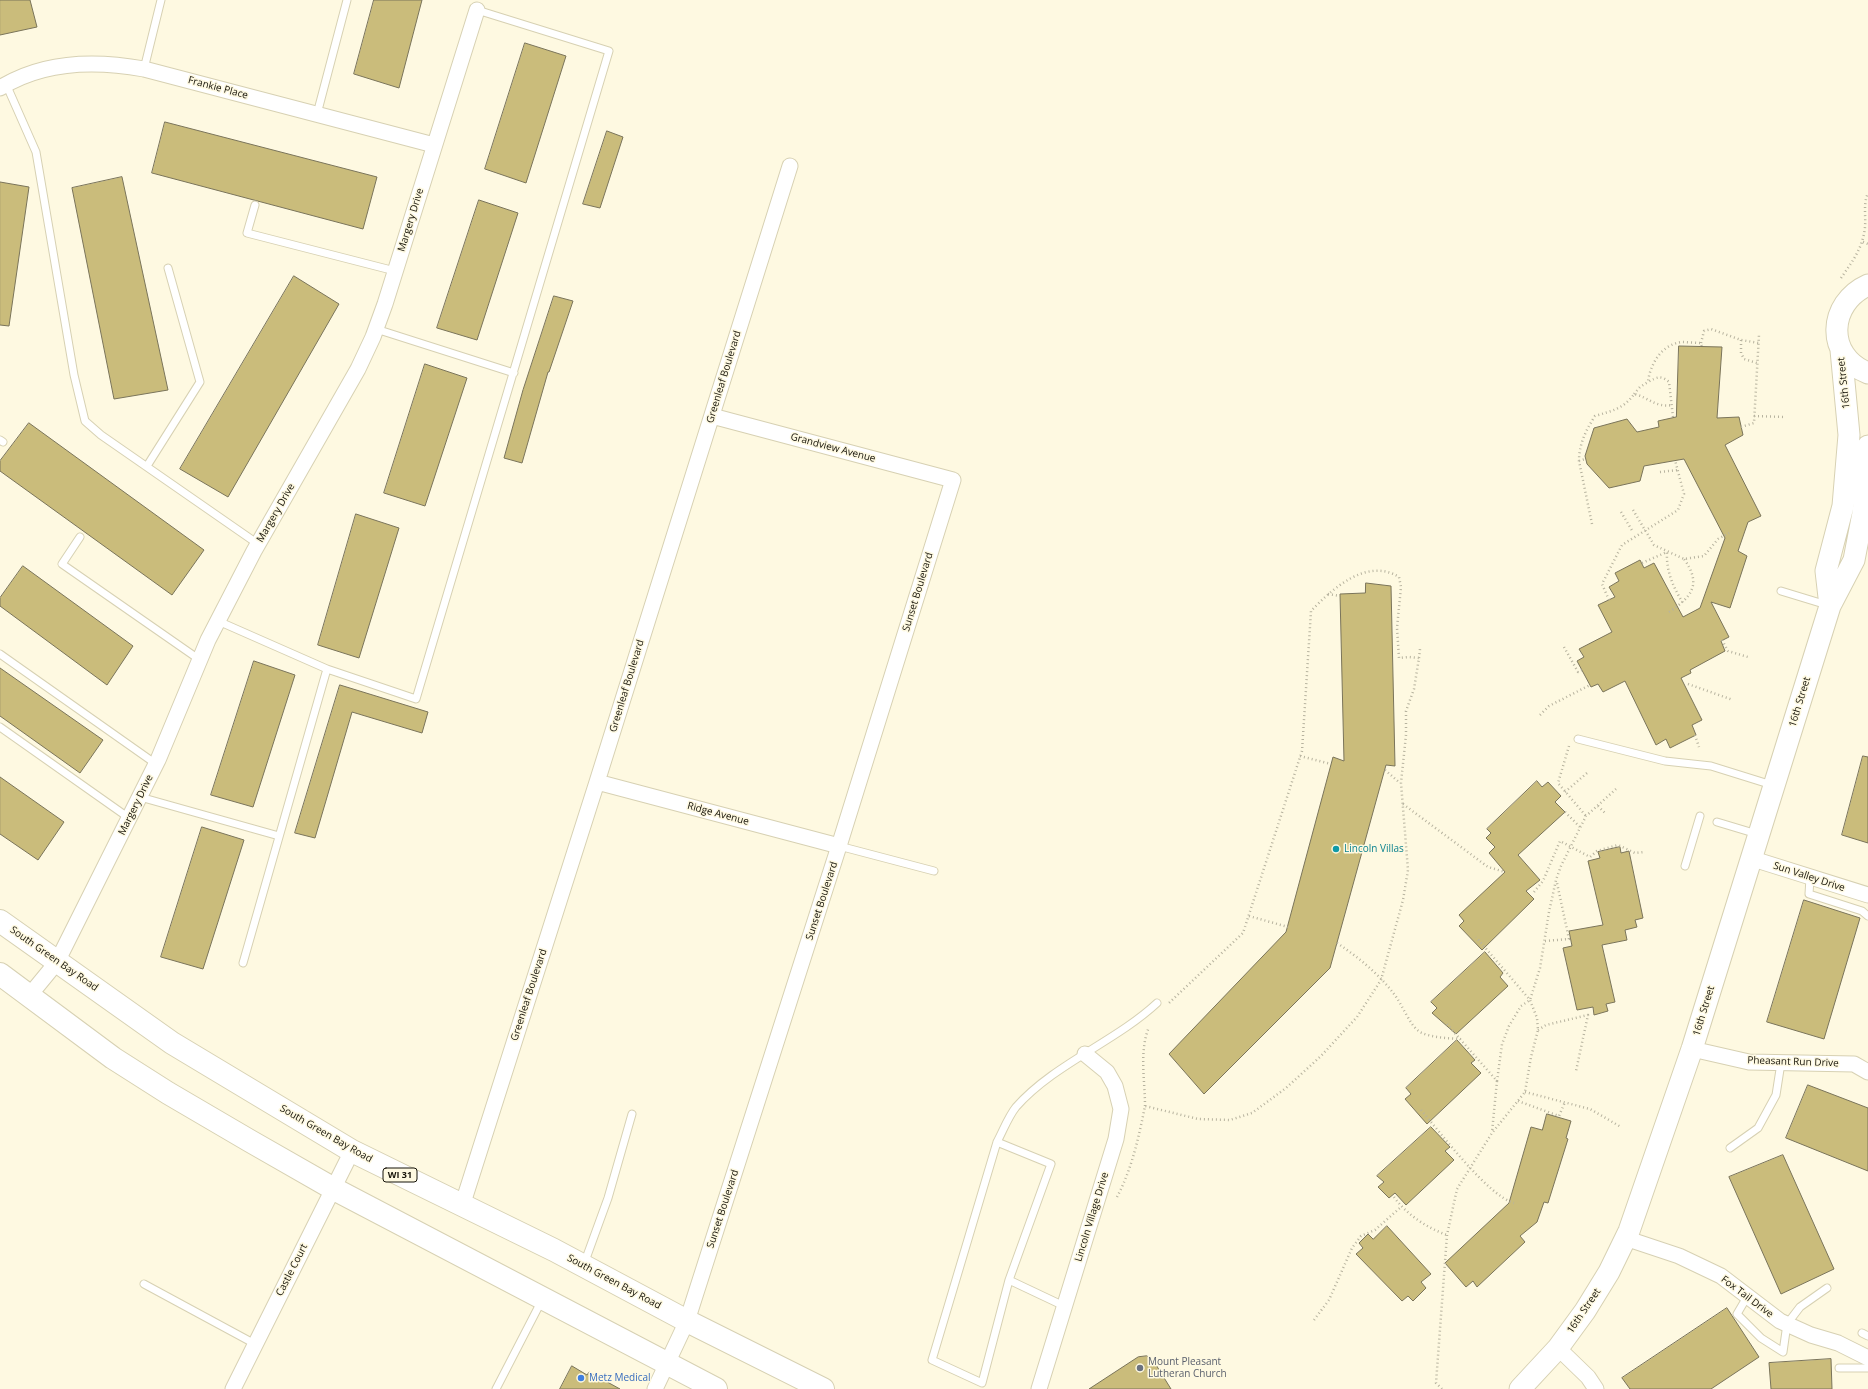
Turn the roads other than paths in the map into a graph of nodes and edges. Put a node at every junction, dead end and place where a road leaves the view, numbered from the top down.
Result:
1 (161, 0) edge
2 (347, 0) edge
3 (477, 10) joint
4 (144, 69) junction
5 (3, 87) edge
6 (317, 114) junction
7 (434, 145) junction
8 (790, 166) dead end
9 (255, 205) dead end
10 (168, 268) dead end
11 (395, 271) junction
12 (1868, 271) edge
13 (1863, 288) edge
14 (376, 329) junction
15 (1841, 350) junction
16 (514, 373) junction
17 (1868, 373) edge
18 (712, 416) junction
19 (1868, 446) edge
20 (147, 466) junction
21 (953, 480) joint
22 (1866, 508) edge
23 (80, 537) dead end
24 (258, 544) junction
25 (1781, 591) dead end
26 (1830, 606) junction
27 (218, 621) junction
28 (0, 654) edge
29 (200, 660) junction
30 (327, 669) junction
31 (0, 727) edge
32 (1578, 739) dead end
33 (156, 764) junction
34 (597, 782) junction
35 (1774, 785) junction
36 (140, 797) junction
37 (1700, 816) dead end
38 (130, 818) junction
39 (1717, 822) dead end
40 (1758, 834) junction
41 (279, 836) junction
42 (839, 846) junction
43 (1750, 858) junction
44 (1685, 866) dead end
45 (934, 871) dead end
46 (1810, 878) junction
47 (1868, 895) edge
48 (1868, 916) edge
49 (0, 921) edge
50 (57, 962) junction
51 (243, 963) dead end
52 (0, 974) edge
53 (29, 996) junction
54 (1157, 1003) dead end
55 (1692, 1049) junction
56 (1085, 1054) junction
57 (1781, 1063) junction
58 (1868, 1072) edge
59 (632, 1114) dead end
60 (997, 1142) junction
61 (1730, 1148) dead end
62 (352, 1151) junction
63 (334, 1189) junction
64 (462, 1206) junction
65 (1625, 1238) junction
66 (584, 1266) junction
67 (1009, 1280) junction
68 (144, 1284) dead end
69 (1827, 1288) dead end
70 (1747, 1297) junction
71 (543, 1298) junction
72 (1064, 1306) junction
73 (688, 1321) junction
74 (1787, 1324) junction
75 (255, 1344) junction
76 (1558, 1348) junction
77 (1868, 1358) edge
78 (667, 1363) junction
79 (1838, 1368) dead end
80 (1868, 1368) edge
81 (233, 1389) edge
82 (496, 1389) edge
83 (654, 1389) edge
84 (716, 1389) edge
85 (823, 1389) edge
86 (1039, 1389) edge
87 (1520, 1389) edge
88 (1596, 1389) edge

1 - 4 lane
2 - 6 lane
3 - 7 street, Margery Drive
3 - 16 lane
4 - 5 street, Frankie Place
4 - 6 street, Frankie Place
5 - 20 lane
6 - 7 street, Frankie Place
7 - 11 street, Margery Drive
8 - 18 street, Greenleaf Boulevard
9 - 11 lane
10 - 20 lane
11 - 14 street, Margery Drive
12 - 13 street, 16th Street
13 - 15 street, 16th Street
14 - 16 lane
14 - 24 street, Margery Drive
15 - 17 street, 16th Street
15 - 26 street, 16th Street
16 - 30 lane
18 - 21 street, Grandview Avenue
18 - 34 street, Greenleaf Boulevard
19 - 22 street, 16th Street
20 - 24 lane
21 - 42 street, Sunset Boulevard
22 - 26 street, 16th Street
23 - 29 lane
24 - 27 street, Margery Drive
25 - 26 lane
26 - 35 street, 16th Street
27 - 29 street, Margery Drive
27 - 30 lane
28 - 33 lane
29 - 33 street, Margery Drive
30 - 41 lane
31 - 38 lane
32 - 35 lane
33 - 36 street, Margery Drive
34 - 42 street, Ridge Avenue
34 - 64 street, Greenleaf Boulevard
35 - 40 street, 16th Street
36 - 38 street, Margery Drive
36 - 41 lane
37 - 44 lane
38 - 50 street, Margery Drive
39 - 40 lane
40 - 43 street, 16th Street
41 - 51 lane
42 - 45 lane
42 - 73 street, Sunset Boulevard
43 - 46 street, Sun Valley Drive
43 - 55 street, 16th Street
46 - 47 street, Sun Valley Drive
46 - 48 lane
49 - 50 main road, South Green Bay Road / WI 31
50 - 53 street, Margery Drive
50 - 62 main road, South Green Bay Road / WI 31
52 - 53 main road
53 - 63 main road
54 - 56 lane
55 - 57 street, Pheasant Run Drive
55 - 65 street, 16th Street
56 - 60 lane
56 - 72 street, Lincoln Village Drive
57 - 58 street, Pheasant Run Drive
57 - 61 lane
59 - 66 lane
60 - 67 lane
60 - 67 lane
62 - 63 street, Castle Court
62 - 64 main road, South Green Bay Road / WI 31
63 - 71 main road
63 - 75 street, Castle Court
64 - 66 main road, South Green Bay Road / WI 31
65 - 70 street, Fox Tail Drive
65 - 76 street, 16th Street
66 - 73 main road, South Green Bay Road / WI 31
67 - 72 lane
68 - 75 lane
69 - 74 lane
70 - 74 street, Fox Tail Drive
70 - 74 lane
71 - 78 main road
71 - 82 lane
72 - 86 street, Lincoln Village Drive
73 - 78 street, Sunset Boulevard
73 - 85 main road, South Green Bay Road / WI 31
74 - 77 street, Fox Tail Drive
75 - 81 street, Castle Court
76 - 87 street, 16th Street
76 - 88 street
78 - 83 street, Sunset Boulevard
78 - 84 main road
79 - 80 lane

